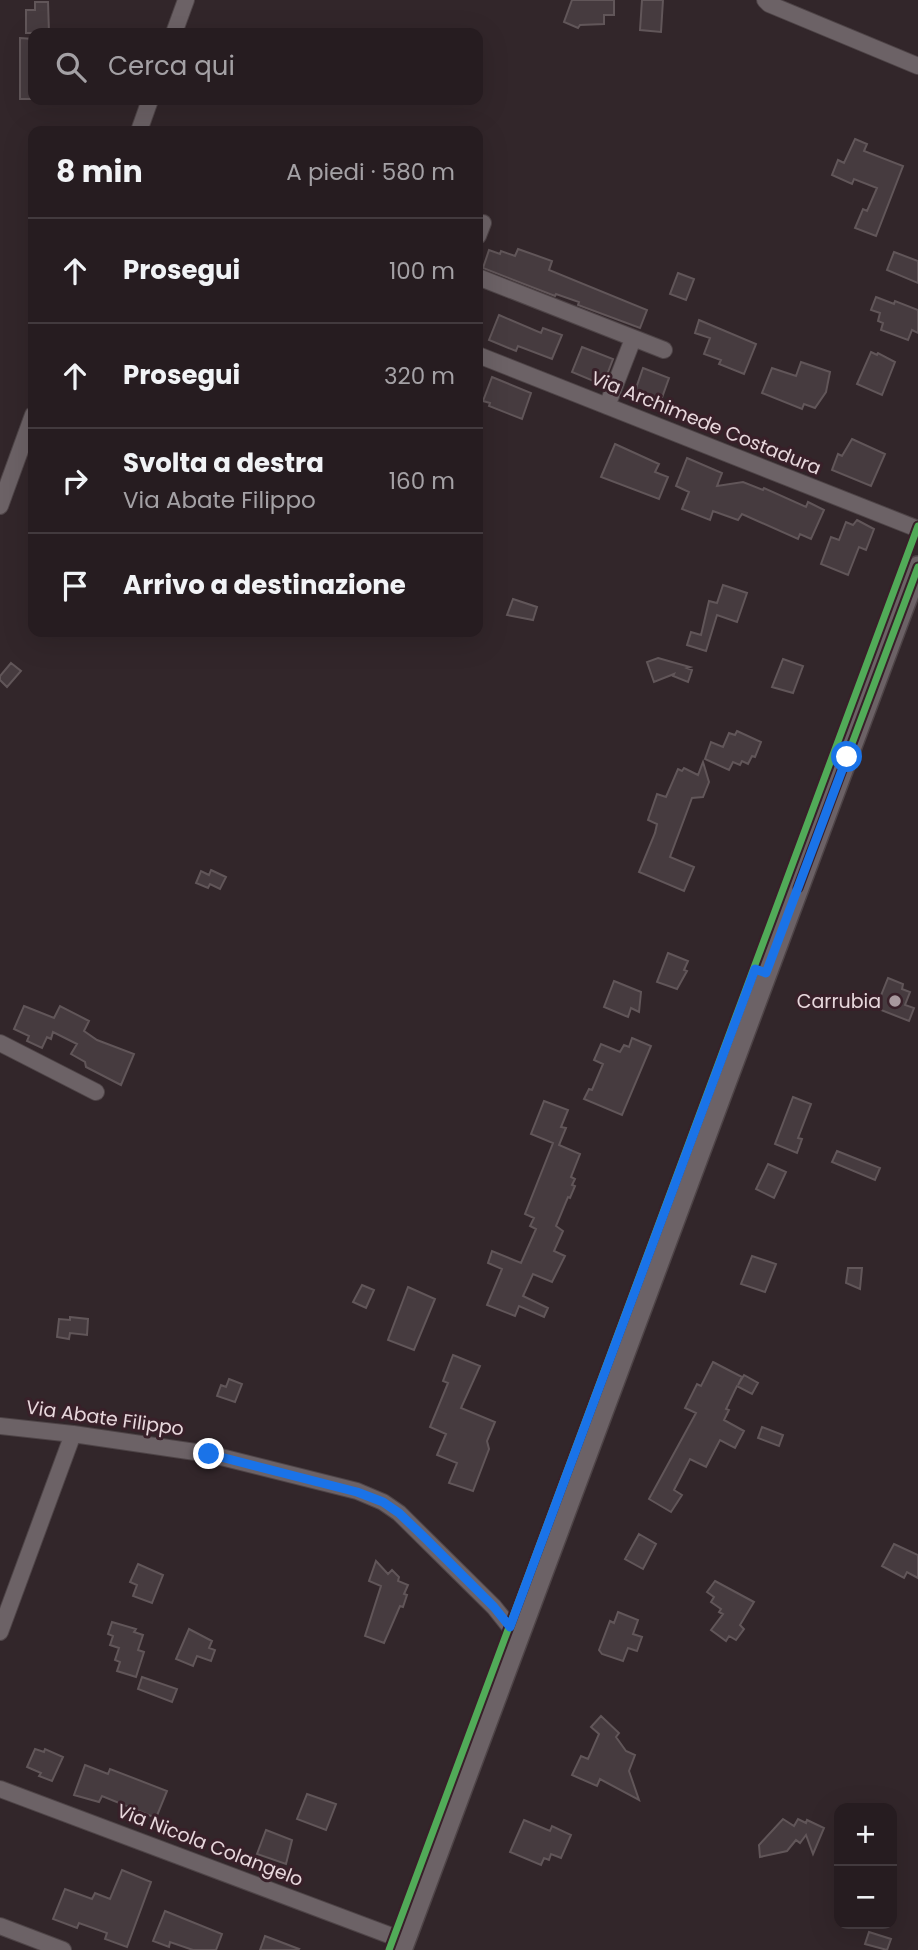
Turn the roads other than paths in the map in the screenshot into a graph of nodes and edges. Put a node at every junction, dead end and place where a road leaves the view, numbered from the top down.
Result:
1 (186, 0) edge
2 (765, 0) edge
3 (176, 28) edge
4 (918, 66) edge
5 (148, 105) edge
6 (141, 126) edge
7 (483, 279) edge
8 (633, 340) junction
9 (664, 350) dead end
10 (483, 357) edge
11 (607, 407) junction
12 (28, 429) edge
13 (0, 506) edge
14 (918, 529) edge
15 (918, 567) edge
16 (0, 1043) edge
17 (96, 1092) dead end
18 (0, 1426) edge
19 (74, 1434) junction
20 (0, 1632) edge
21 (518, 1637) junction
22 (0, 1789) edge
23 (0, 1926) edge
24 (403, 1945) edge
25 (63, 1950) edge

1 - 3 street
2 - 4 street
5 - 6 street
7 - 8 street
8 - 9 street
8 - 11 street
10 - 11 street, Via Archimede Costadura
11 - 14 street, Via Archimede Costadura
12 - 13 street
15 - 21 street
16 - 17 street
18 - 19 street, Via Abate Filippo
19 - 20 street
19 - 21 street, Via Abate Filippo
21 - 24 street
22 - 24 street, Via Nicola Colangelo
23 - 25 street

